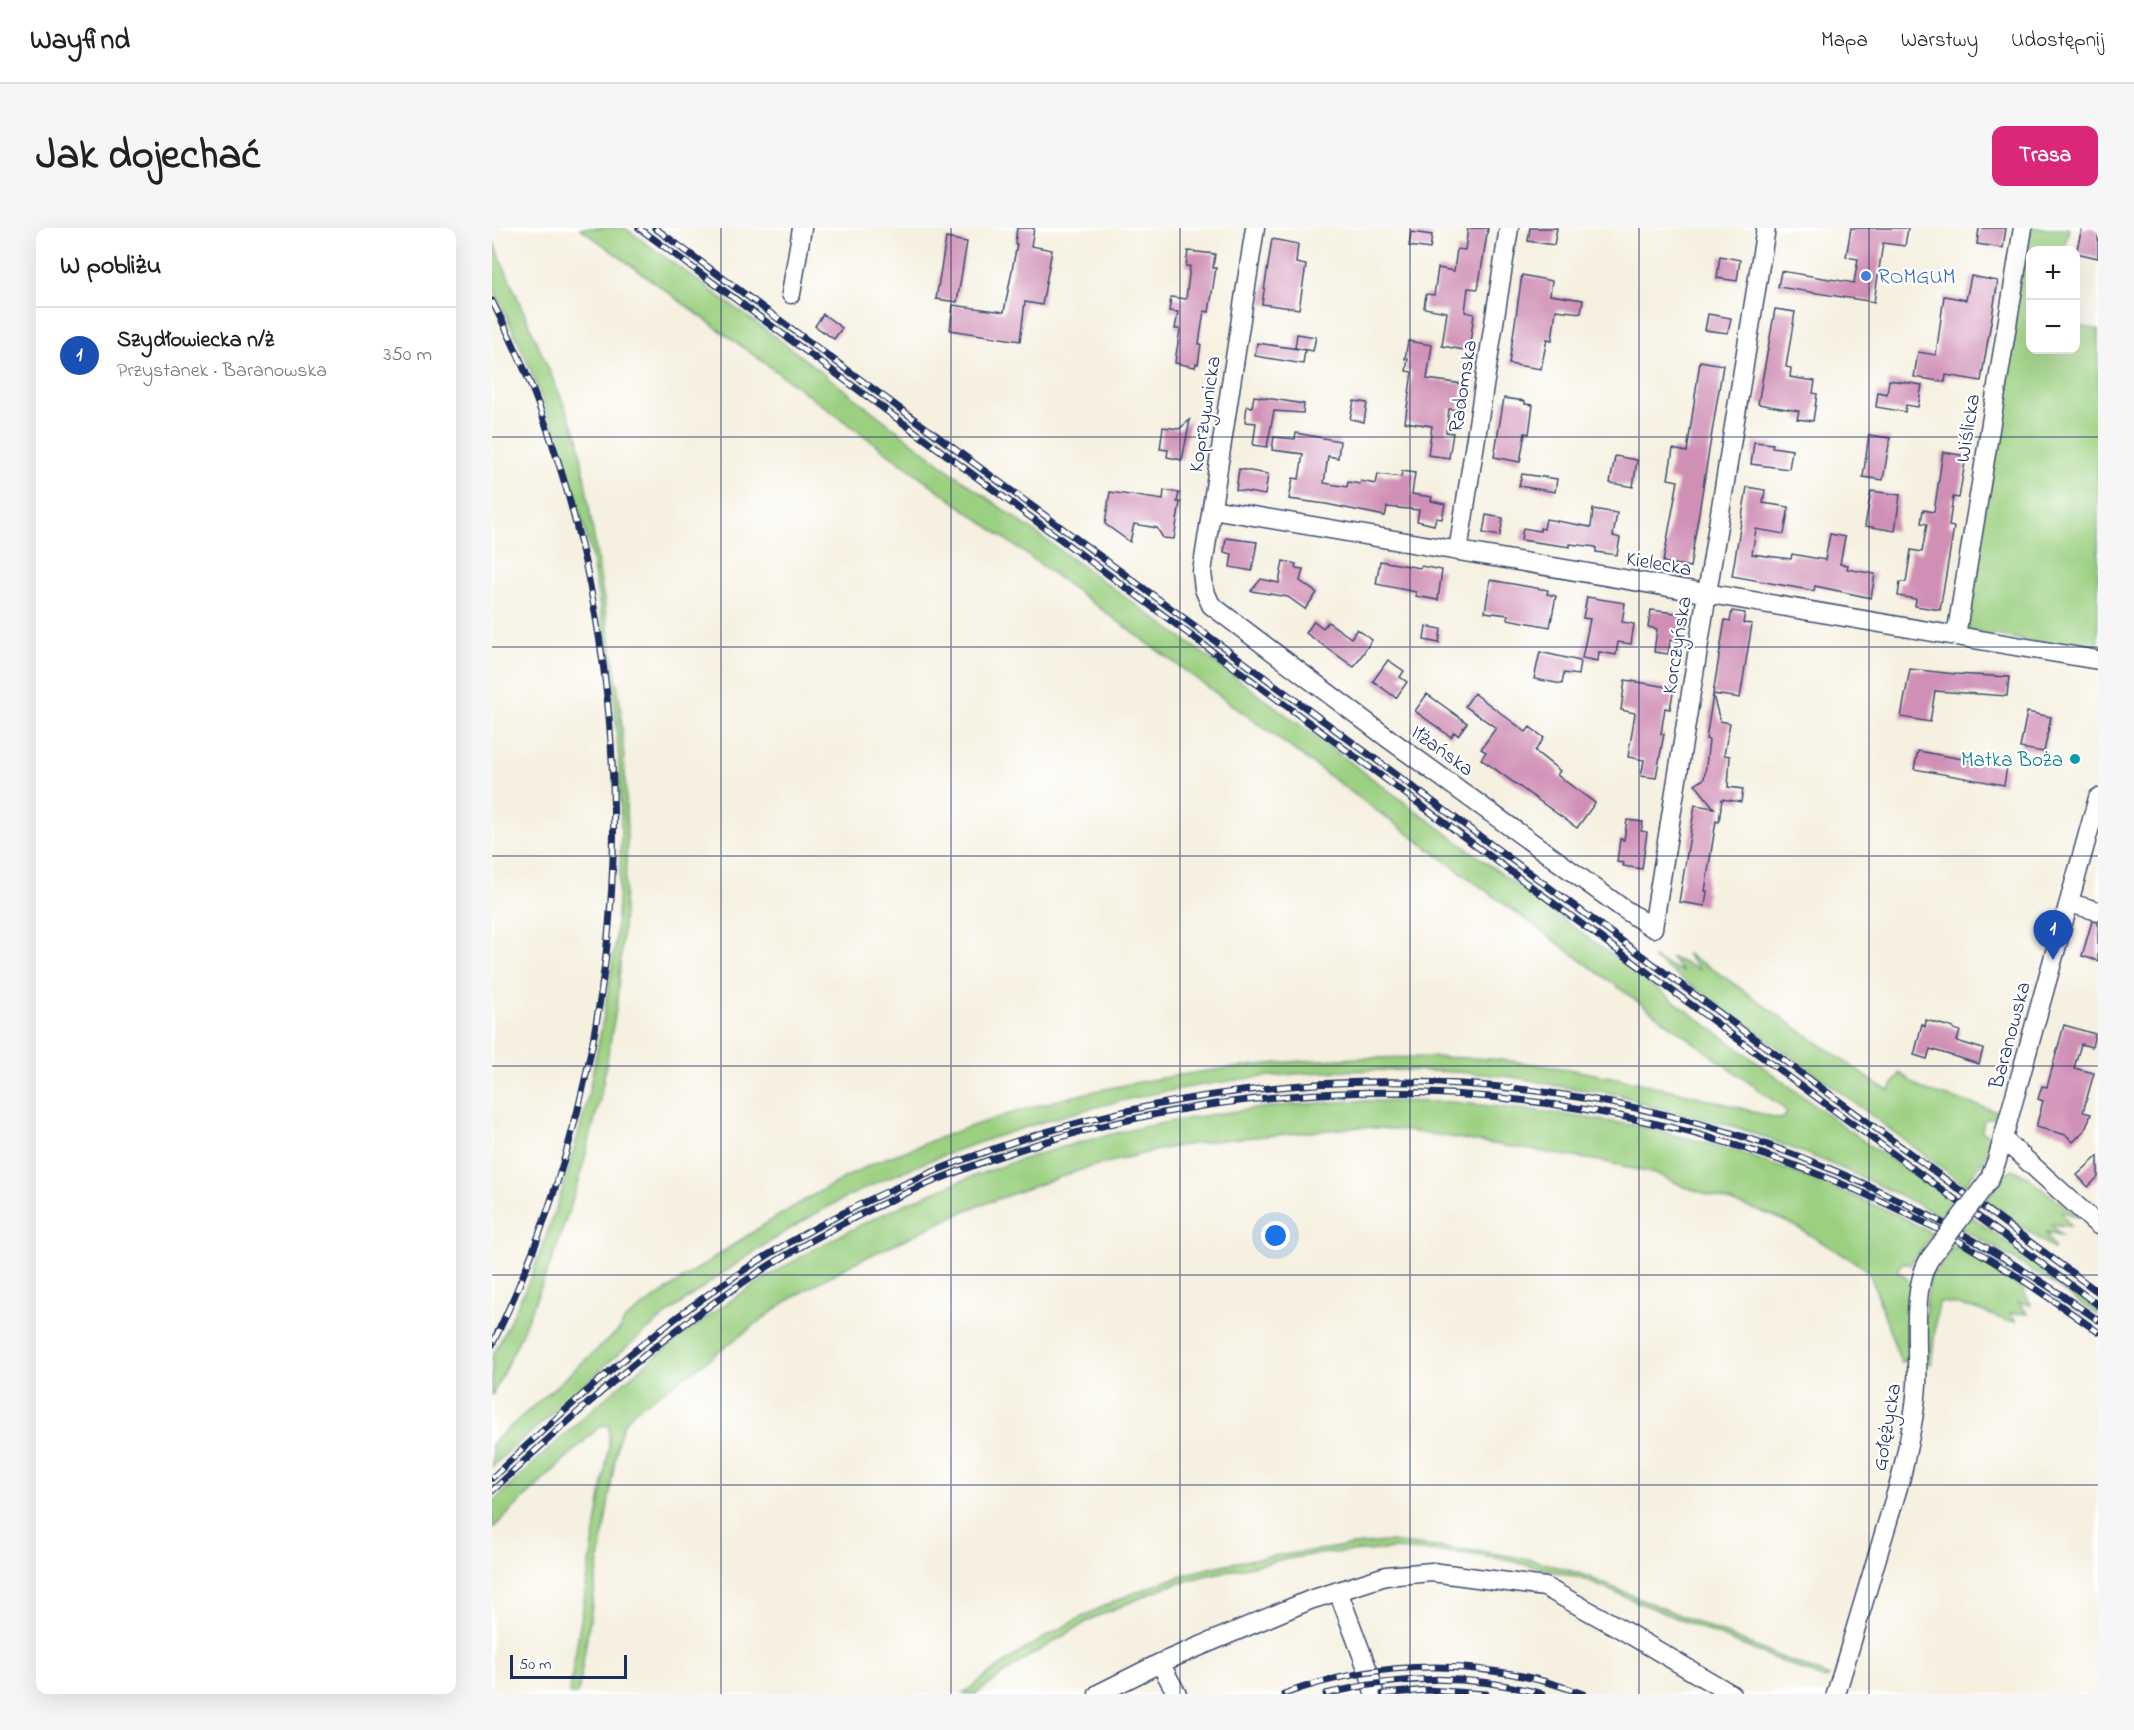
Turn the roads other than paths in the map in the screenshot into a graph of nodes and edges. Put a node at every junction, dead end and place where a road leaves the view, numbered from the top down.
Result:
1 (802, 228) edge
2 (1255, 228) edge
3 (1509, 228) edge
4 (1766, 228) edge
5 (2023, 228) edge
6 (791, 294) dead end
7 (1212, 509) junction
8 (1458, 551) junction
9 (1707, 594) junction
10 (1211, 605) joint
11 (1956, 636) junction
12 (2098, 660) edge
13 (2098, 798) edge
14 (2069, 903) junction
15 (2098, 911) edge
16 (1653, 928) joint
17 (2003, 1139) junction
18 (1989, 1180) joint
19 (2098, 1225) edge
20 (1338, 1591) junction
21 (1160, 1663) junction
22 (1098, 1694) edge
23 (1178, 1694) edge
24 (1374, 1694) edge
25 (1731, 1694) edge
26 (1836, 1694) edge

1 - 6 street
2 - 7 street, Koprzywnicka
3 - 8 street, Radomska
4 - 9 street, Korczyńska
5 - 11 street, Wiślicka
7 - 8 street, Kielecka
7 - 10 street, Koprzywnicka
8 - 9 street, Kielecka
9 - 11 street, Kielecka
9 - 16 street, Korczyńska
10 - 16 street, Iłżańska
11 - 12 street, Kielecka
13 - 14 street, Baranowska
14 - 15 street
14 - 17 street, Baranowska
17 - 18 street, Baranowska
17 - 19 street
18 - 26 street, Gołężycka, bridge
20 - 21 street
20 - 24 street
20 - 25 street
21 - 22 street
21 - 23 street

